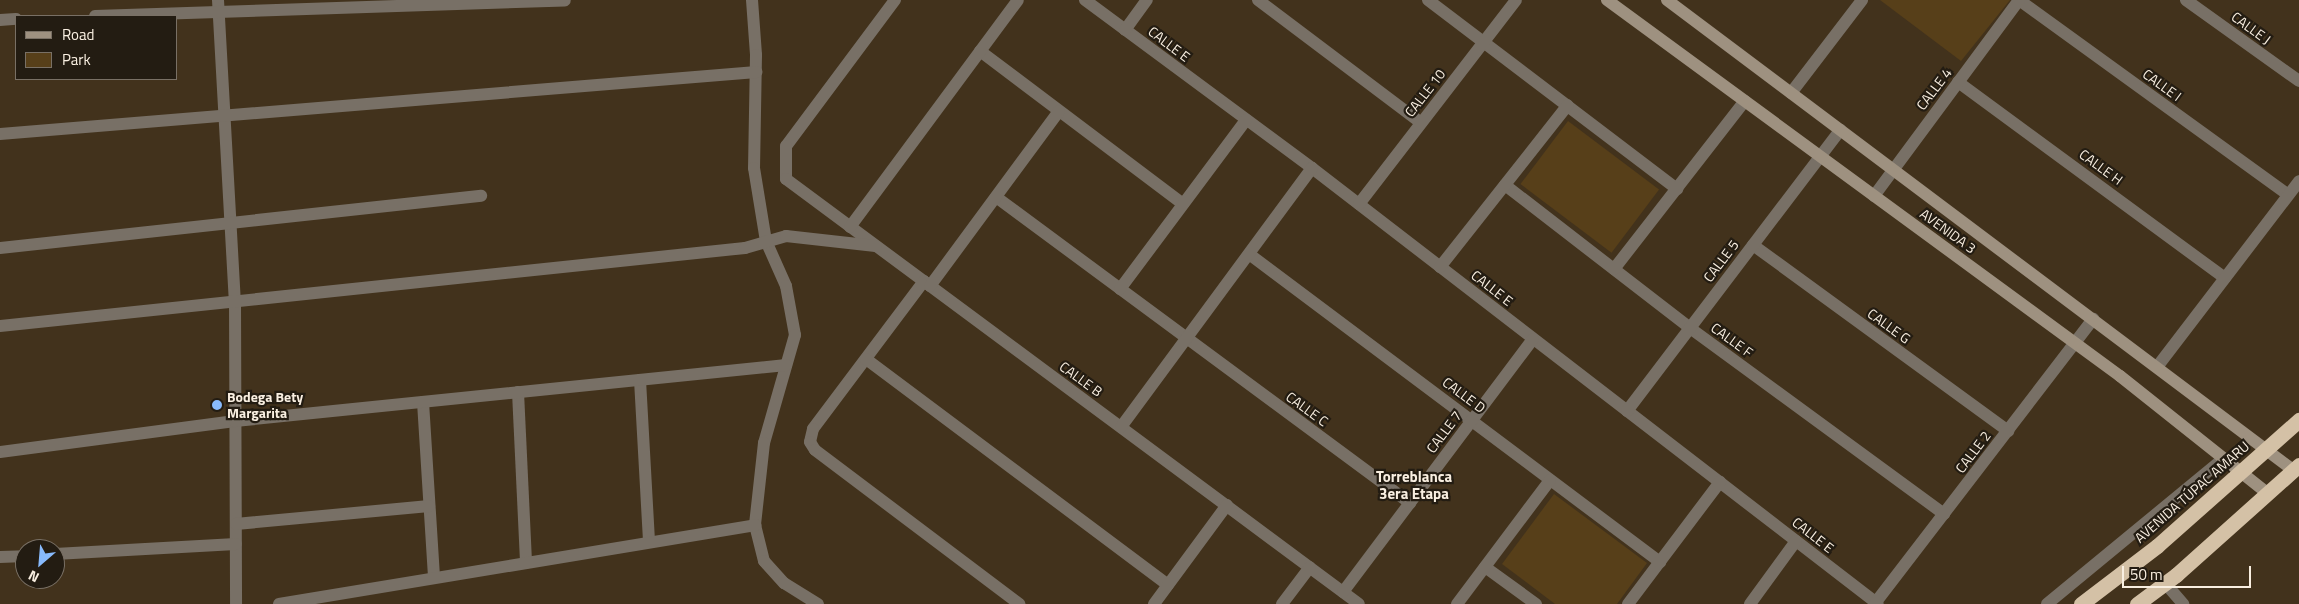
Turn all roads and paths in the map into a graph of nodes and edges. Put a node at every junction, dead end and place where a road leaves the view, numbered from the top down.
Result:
1 (565, 0) edge
2 (752, 0) edge
3 (895, 0) edge
4 (1018, 0) edge
5 (1085, 0) edge
6 (1147, 0) edge
7 (1258, 0) edge
8 (1428, 0) edge
9 (1516, 0) edge
10 (1607, 0) edge
11 (1667, 0) edge
12 (2019, 0) edge
13 (2186, 0) edge
14 (1856, 2) edge
15 (218, 6) edge
16 (107, 15) edge
17 (15, 19) edge
18 (0, 20) edge
19 (1125, 30) junction
20 (1484, 41) junction
21 (980, 51) junction
22 (756, 72) junction
23 (2299, 81) edge
24 (1958, 82) junction
25 (1791, 93) junction
26 (1745, 101) junction
27 (1568, 105) junction
28 (1059, 111) junction
29 (224, 114) junction
30 (1246, 120) junction
31 (1421, 123) junction
32 (1840, 130) junction
33 (0, 134) edge
34 (1820, 156) junction
35 (1312, 168) junction
36 (1893, 170) junction
37 (2299, 180) edge
38 (1505, 185) junction
39 (1676, 190) junction
40 (2288, 195) junction
41 (481, 196) dead end
42 (1874, 196) junction
43 (996, 197) junction
44 (1183, 204) junction
45 (1359, 204) junction
46 (230, 225) junction
47 (850, 227) junction
48 (766, 241) junction
49 (1752, 245) junction
50 (877, 246) junction
51 (0, 248) edge
52 (1249, 254) junction
53 (1440, 267) junction
54 (1614, 269) junction
55 (2225, 278) junction
56 (927, 283) junction
57 (1120, 290) junction
58 (235, 302) junction
59 (2093, 319) junction
60 (0, 326) edge
61 (1690, 328) junction
62 (1186, 339) junction
63 (1533, 339) junction
64 (2075, 343) junction
65 (866, 359) junction
66 (786, 365) junction
67 (2157, 367) junction
68 (640, 380) junction
69 (518, 392) junction
70 (423, 402) junction
71 (1627, 410) junction
72 (1472, 420) junction
73 (2299, 420) edge
74 (235, 421) junction
75 (1121, 427) junction
76 (2008, 431) junction
77 (2266, 449) junction
78 (0, 452) edge
79 (2224, 458) junction
80 (2296, 467) edge
81 (2241, 472) junction
82 (1550, 480) junction
83 (1720, 482) junction
84 (2267, 493) junction
85 (1410, 503) junction
86 (429, 506) junction
87 (1227, 506) junction
88 (1944, 514) junction
89 (236, 524) junction
90 (756, 525) junction
91 (1796, 541) junction
92 (649, 542) junction
93 (236, 544) junction
94 (65, 553) edge
95 (15, 556) edge
96 (0, 557) edge
97 (1660, 562) junction
98 (526, 563) junction
99 (1310, 567) junction
100 (1485, 567) junction
101 (434, 578) junction
102 (2165, 583) junction
103 (1168, 585) junction
104 (1344, 592) junction
105 (812, 602) edge
106 (1877, 603) edge
107 (236, 604) edge
108 (279, 604) edge
109 (1019, 604) edge
110 (1154, 604) edge
111 (1282, 604) edge
112 (1359, 604) edge
113 (1457, 604) edge
114 (1536, 604) edge
115 (1628, 604) edge
116 (1750, 604) edge
117 (2048, 604) edge
118 (2081, 604) edge
119 (2137, 604) edge
120 (2183, 604) edge

1 - 15 street
2 - 22 street
3 - 47 street, CALLE B
4 - 21 street
5 - 19 street, CALLE E
6 - 19 street
7 - 31 street
8 - 20 street
9 - 20 street, CALLE 10
10 - 26 street, AVENIDA 3
11 - 25 street, AVENIDA 3
12 - 24 street, CALLE 4
12 - 40 street, CALLE I
13 - 23 street, CALLE J
14 - 25 street
15 - 16 street
15 - 29 street
17 - 18 street
19 - 30 street, CALLE E
20 - 27 street
20 - 31 street, CALLE 10
21 - 28 street
21 - 47 street
22 - 29 street
22 - 48 street
24 - 36 street, CALLE 4
24 - 55 street, CALLE H
25 - 32 street, AVENIDA 3
26 - 34 street, AVENIDA 3
26 - 39 street
27 - 38 street
27 - 39 street
28 - 43 street
28 - 44 street
29 - 33 street
29 - 46 street
30 - 35 street, CALLE E
30 - 44 street
31 - 45 street, CALLE 10
32 - 34 street, CALLE 5
32 - 36 street, AVENIDA 3
34 - 42 street, AVENIDA 3
34 - 49 street, CALLE 5
35 - 45 street, CALLE E
35 - 52 street
36 - 42 street, CALLE 4
36 - 59 street, AVENIDA 3
37 - 40 street
38 - 53 street
38 - 54 street, CALLE F
39 - 54 street
40 - 55 street
41 - 46 street
42 - 64 street, AVENIDA 3
43 - 56 street
43 - 57 street, CALLE C
44 - 57 street
45 - 53 street, CALLE E
46 - 51 street
46 - 58 street
47 - 50 street, CALLE B
48 - 50 street
48 - 58 street
48 - 66 street
49 - 61 street, CALLE 5
49 - 76 street, CALLE G
50 - 56 street, CALLE B
52 - 62 street
52 - 72 street, CALLE D
53 - 63 street, CALLE E
54 - 61 street, CALLE F
55 - 67 street
56 - 65 street
56 - 75 street, CALLE B
57 - 62 street, CALLE C
58 - 60 street
58 - 74 street
59 - 64 street, CALLE 2
59 - 67 street, AVENIDA 3
61 - 71 street, CALLE 5
61 - 88 street, CALLE F
62 - 75 street
62 - 85 street, CALLE C
63 - 71 street, CALLE E
63 - 72 street, CALLE 7
64 - 76 street, CALLE 2
64 - 79 street, AVENIDA 3
65 - 103 street
65 - 109 street
66 - 68 street
66 - 90 street
67 - 77 street, AVENIDA 3
68 - 69 street
68 - 92 street
69 - 70 street
69 - 98 street
70 - 74 street
70 - 86 street
71 - 83 street, CALLE E
72 - 82 street, CALLE D
72 - 85 street, CALLE 7
73 - 77 highway, AVENIDA TÚPAC AMARU
74 - 78 street
74 - 89 street
75 - 87 street, CALLE B
76 - 88 street, CALLE 2
77 - 80 street, AVENIDA 3
77 - 81 highway, AVENIDA TÚPAC AMARU
79 - 81 street, AVENIDA 3
79 - 117 street
80 - 84 highway
81 - 84 street, AVENIDA 3
81 - 118 highway, AVENIDA TÚPAC AMARU
82 - 97 street, CALLE D
82 - 100 street
83 - 91 street, CALLE E
83 - 97 street
84 - 102 highway
85 - 104 street, CALLE 7
86 - 89 street
86 - 101 street
87 - 99 street, CALLE B
87 - 103 street
88 - 106 street, CALLE 2
89 - 93 street
90 - 92 street
90 - 105 street
91 - 106 street, CALLE E
91 - 116 street
92 - 98 street
93 - 94 street
93 - 107 street
95 - 96 street
97 - 115 street
98 - 101 street
99 - 104 street, CALLE B
99 - 111 street
100 - 113 street
100 - 114 street
101 - 108 street
102 - 119 highway
102 - 120 street
103 - 110 street
104 - 112 street, CALLE B

